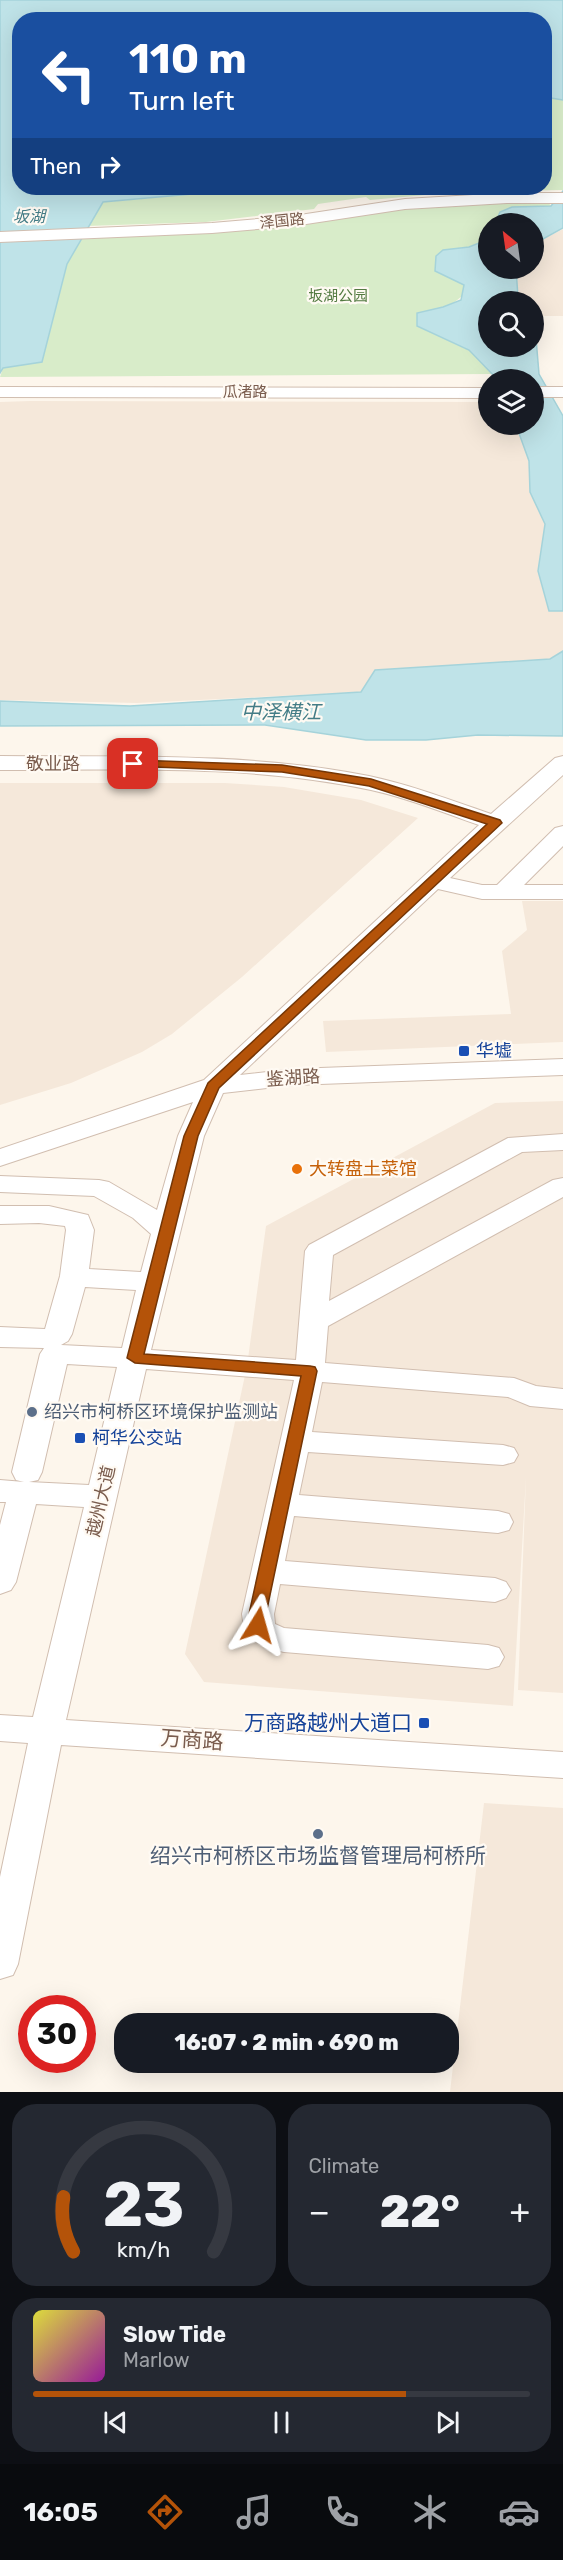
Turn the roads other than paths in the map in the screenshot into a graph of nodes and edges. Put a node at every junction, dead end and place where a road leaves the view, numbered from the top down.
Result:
1 (555, 198) edge
2 (0, 237) edge
3 (0, 392) edge
4 (544, 392) edge
5 (563, 392) edge
6 (478, 393) edge
7 (563, 763) edge
8 (0, 764) edge
9 (495, 823) junction
10 (563, 833) edge
11 (433, 881) junction
12 (503, 892) junction
13 (563, 892) edge
14 (563, 1067) edge
15 (213, 1086) junction
16 (563, 1142) edge
17 (0, 1158) edge
18 (0, 1184) edge
19 (563, 1186) edge
20 (0, 1215) edge
21 (166, 1233) junction
22 (73, 1277) junction
23 (152, 1282) junction
24 (313, 1322) junction
25 (0, 1337) edge
26 (135, 1358) junction
27 (310, 1371) junction
28 (563, 1399) edge
29 (295, 1441) junction
30 (502, 1455) dead end
31 (17, 1485) edge
32 (102, 1497) junction
33 (281, 1504) junction
34 (498, 1522) dead end
35 (267, 1571) junction
36 (0, 1582) edge
37 (495, 1590) dead end
38 (488, 1657) dead end
39 (0, 1728) edge
40 (47, 1730) junction
41 (563, 1765) edge
42 (0, 1964) edge

1 - 2 street, 泽国路
3 - 6 street, 瓜渚路
4 - 5 street
7 - 9 street, 越州大道
8 - 9 street, 敬业路
9 - 11 street, 越州大道
10 - 12 street
11 - 12 street
11 - 15 street, 越州大道
12 - 13 street
14 - 15 street, 鉴湖路
15 - 17 street, 鉴湖路
15 - 21 street, 越州大道
16 - 24 street
18 - 21 street
19 - 24 street
20 - 22 street
21 - 23 street, 越州大道
22 - 23 street
22 - 25 street
23 - 26 street, 越州大道
24 - 27 street
26 - 27 street
26 - 31 street
26 - 32 street, 越州大道
27 - 28 street
27 - 29 street
29 - 30 street
29 - 33 street
31 - 32 street
31 - 36 street
32 - 40 street, 越州大道
33 - 34 street
33 - 35 street
35 - 37 street
35 - 38 street
39 - 40 street, 万商路
40 - 41 street, 万商路
40 - 42 street, 越州大道

